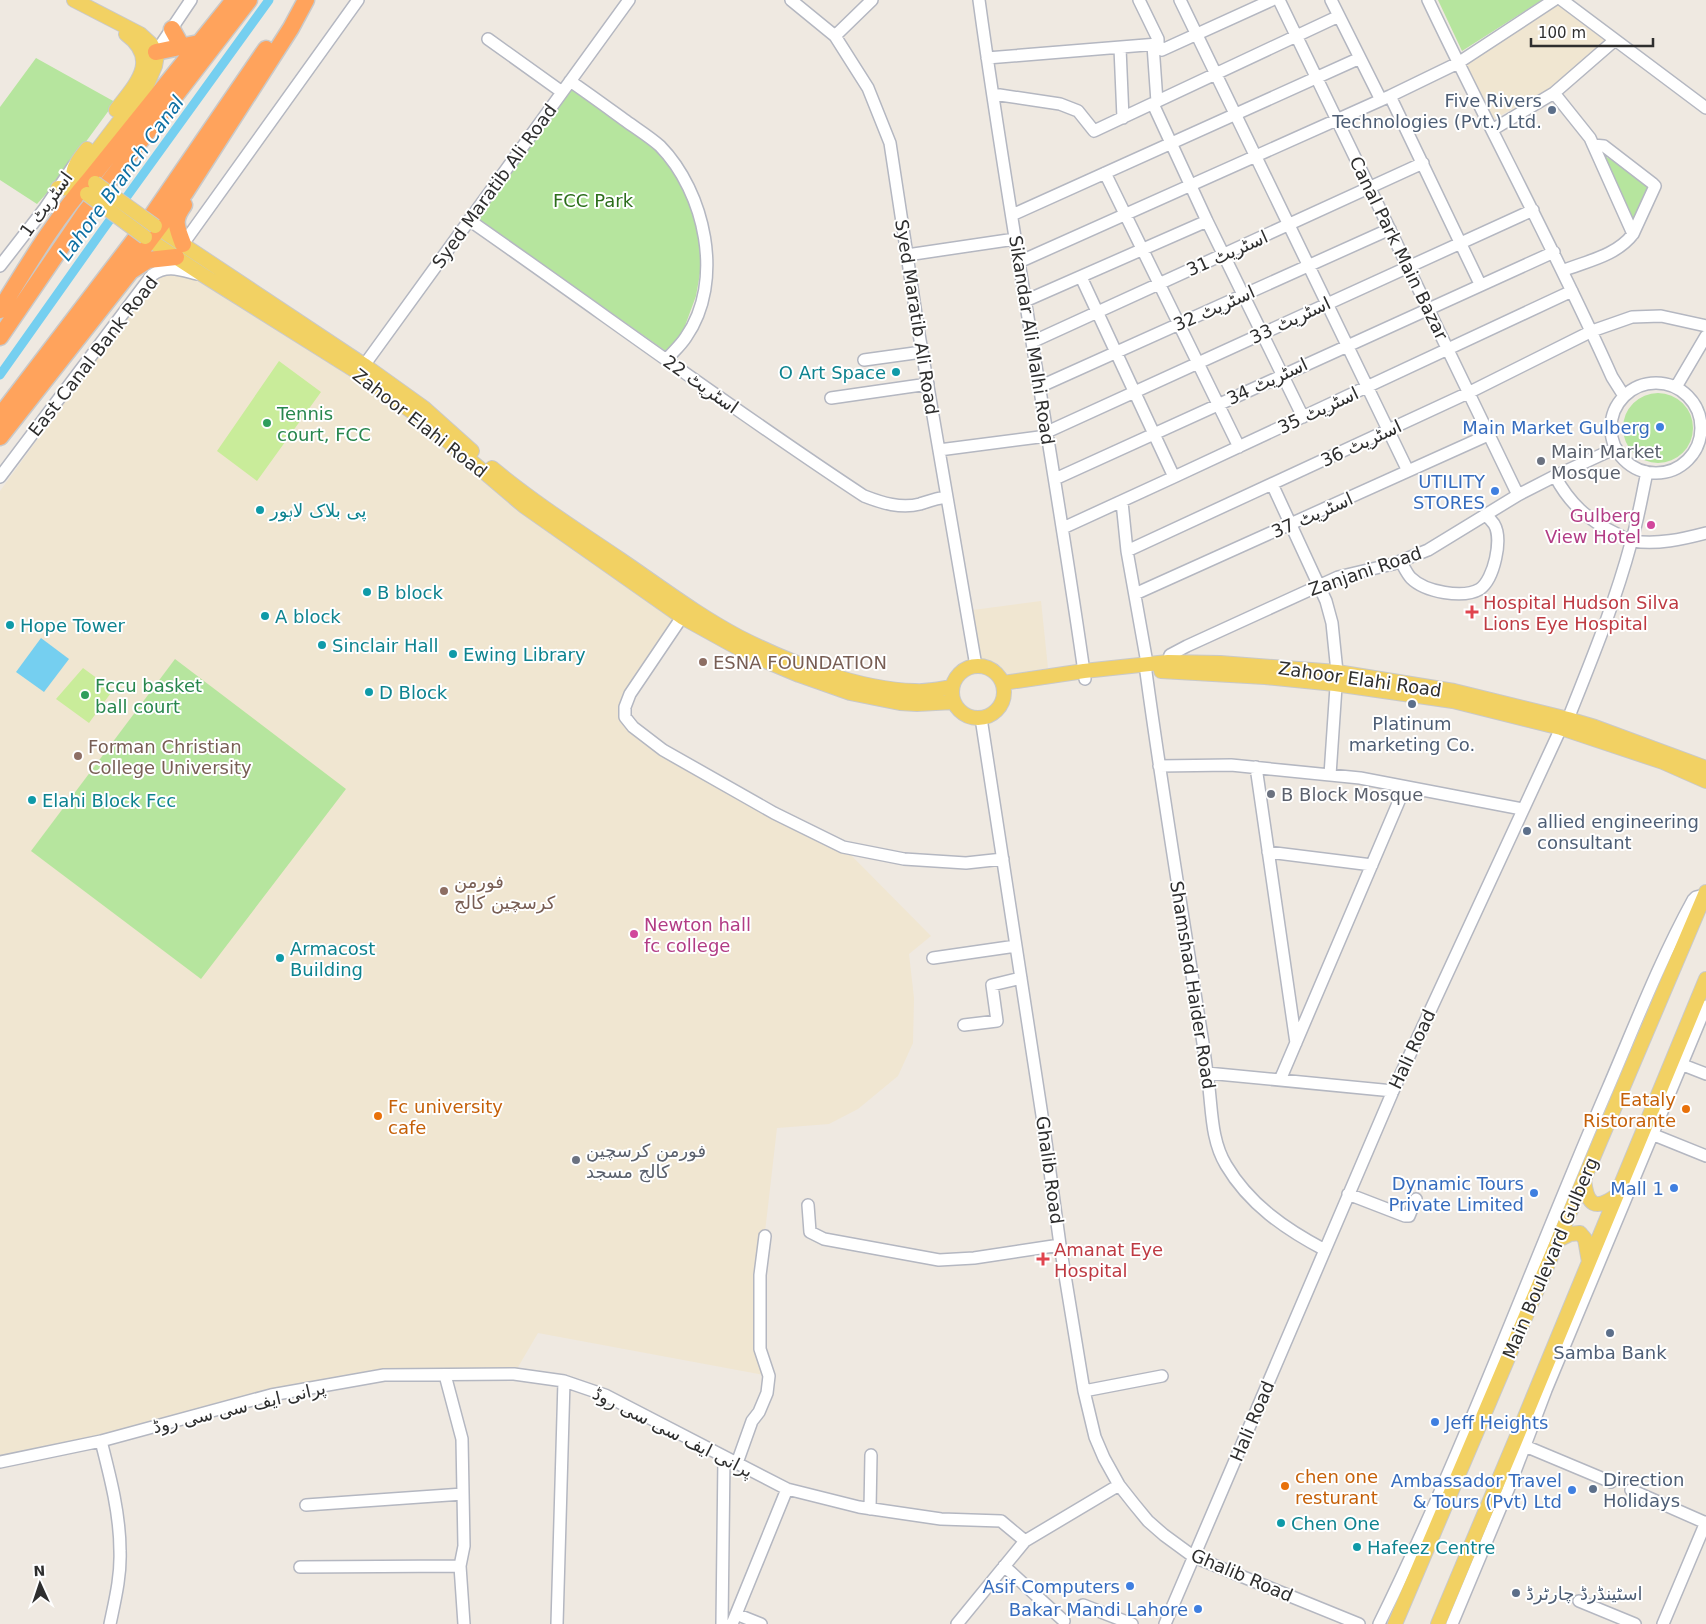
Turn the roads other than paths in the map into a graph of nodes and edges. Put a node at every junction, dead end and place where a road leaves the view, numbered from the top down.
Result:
1 (74, 0) edge
2 (191, 0) edge
3 (234, 0) edge
4 (249, 0) edge
5 (299, 0) edge
6 (306, 0) edge
7 (358, 0) edge
8 (629, 0) edge
9 (791, 0) edge
10 (872, 0) edge
11 (979, 0) edge
12 (1139, 0) edge
13 (1180, 0) edge
14 (1272, 0) edge
15 (1279, 0) edge
16 (1331, 0) edge
17 (1428, 0) edge
18 (1554, 0) edge
19 (1562, 0) edge
20 (1339, 16) junction
21 (113, 21) junction
22 (172, 29) junction
23 (1196, 34) junction
24 (835, 36) junction
25 (1297, 36) junction
26 (488, 39) dead end
27 (1615, 40) junction
28 (199, 44) junction
29 (1156, 45) junction
30 (182, 47) junction
31 (1120, 48) junction
32 (156, 52) junction
33 (987, 58) junction
34 (1360, 58) junction
35 (1458, 63) junction
36 (1216, 74) junction
37 (1317, 78) junction
38 (570, 81) junction
39 (562, 92) junction
40 (1554, 93) junction
41 (993, 94) junction
42 (1386, 98) junction
43 (1155, 103) junction
44 (1706, 108) edge
45 (1235, 114) junction
46 (1123, 118) junction
47 (1336, 119) junction
48 (1492, 130) junction
49 (1171, 143) junction
50 (1593, 145) junction
51 (1255, 155) junction
52 (1423, 163) junction
53 (74, 165) junction
54 (1106, 173) junction
55 (1190, 184) junction
56 (88, 186) junction
57 (58, 188) junction
58 (1370, 188) junction
59 (185, 193) junction
60 (1533, 210) junction
61 (1125, 214) junction
62 (1012, 215) junction
63 (469, 220) junction
64 (1207, 221) junction
65 (1289, 225) junction
66 (1390, 229) junction
67 (152, 233) junction
68 (1633, 234) junction
69 (1015, 239) junction
70 (1462, 243) junction
71 (1143, 250) junction
72 (179, 251) junction
73 (1554, 252) junction
74 (1224, 254) junction
75 (907, 255) junction
76 (1019, 262) junction
77 (0, 266) edge
78 (1308, 266) junction
79 (1408, 266) junction
80 (1562, 271) junction
81 (130, 272) junction
82 (202, 275) junction
83 (1081, 277) junction
84 (1159, 284) junction
85 (1480, 284) junction
86 (1572, 291) junction
87 (1243, 295) junction
88 (1025, 301) junction
89 (1326, 303) junction
90 (1428, 308) junction
91 (0, 310) edge
92 (1097, 312) junction
93 (1179, 324) junction
94 (1706, 326) edge
95 (1592, 331) junction
96 (1262, 333) junction
97 (1706, 336) edge
98 (0, 337) edge
99 (1032, 342) junction
100 (1347, 345) junction
101 (1447, 348) junction
102 (922, 352) junction
103 (1116, 352) junction
104 (666, 360) junction
105 (864, 360) dead end
106 (1197, 363) junction
107 (361, 369) junction
108 (1282, 375) junction
109 (928, 384) junction
110 (1367, 386) junction
111 (1039, 387) junction
112 (1676, 387) junction
113 (1134, 392) junction
114 (1468, 393) junction
115 (1624, 396) junction
116 (830, 398) dead end
117 (1217, 404) junction
118 (0, 416) edge
119 (1303, 417) junction
120 (1388, 430) junction
121 (1154, 433) junction
122 (1047, 434) junction
123 (1488, 435) junction
124 (0, 437) edge
125 (1239, 447) junction
126 (1702, 447) edge
127 (1616, 448) junction
128 (939, 450) junction
129 (1408, 471) junction
130 (1647, 472) junction
131 (1555, 476) junction
132 (0, 477) edge
133 (1174, 477) junction
134 (1054, 479) junction
135 (1272, 484) junction
136 (1518, 495) junction
137 (947, 497) junction
138 (1122, 502) junction
139 (1486, 516) junction
140 (1290, 524) junction
141 (1063, 528) junction
142 (1706, 533) edge
143 (1632, 541) junction
144 (1127, 551) junction
145 (1401, 562) junction
146 (1318, 586) junction
147 (1135, 594) junction
148 (685, 611) junction
149 (1168, 662) junction
150 (976, 666) junction
151 (1146, 667) junction
152 (1085, 675) junction
153 (1336, 678) junction
154 (952, 687) junction
155 (1004, 687) junction
156 (954, 702) junction
157 (981, 718) junction
158 (1564, 724) junction
159 (1159, 766) junction
160 (1256, 767) junction
161 (1706, 768) edge
162 (1330, 775) junction
163 (1706, 781) edge
164 (1405, 787) junction
165 (1522, 809) junction
166 (1268, 852) junction
167 (1003, 860) junction
168 (1372, 865) junction
169 (1705, 893) edge
170 (1016, 946) junction
171 (933, 958) dead end
172 (1021, 978) junction
173 (1706, 979) edge
174 (1706, 1006) edge
175 (964, 1025) dead end
176 (1296, 1042) junction
177 (1683, 1064) junction
178 (1207, 1073) junction
179 (1706, 1074) edge
180 (1280, 1080) junction
181 (1393, 1091) junction
182 (1654, 1134) junction
183 (1706, 1156) edge
184 (1584, 1179) junction
185 (1348, 1194) junction
186 (1616, 1196) junction
187 (1416, 1199) dead end
188 (808, 1205) dead end
189 (765, 1236) dead end
190 (1558, 1240) junction
191 (1060, 1246) junction
192 (1325, 1250) junction
193 (1589, 1262) junction
194 (445, 1375) junction
195 (1162, 1376) dead end
196 (564, 1381) junction
197 (1084, 1391) junction
198 (101, 1441) junction
199 (1525, 1446) junction
200 (871, 1455) dead end
201 (724, 1457) junction
202 (0, 1462) edge
203 (737, 1463) junction
204 (1611, 1482) dead end
205 (1119, 1485) junction
206 (787, 1489) junction
207 (1631, 1490) dead end
208 (463, 1494) junction
209 (306, 1505) dead end
210 (870, 1509) junction
211 (1706, 1522) edge
212 (1025, 1541) junction
213 (1194, 1557) junction
214 (460, 1566) junction
215 (1004, 1566) junction
216 (300, 1567) dead end
217 (1579, 1601) dead end
218 (1083, 1605) dead end
219 (734, 1619) edge
220 (1064, 1620) dead end
221 (110, 1624) edge
222 (464, 1624) edge
223 (558, 1624) edge
224 (722, 1624) edge
225 (761, 1624) edge
226 (957, 1624) edge
227 (1132, 1624) edge
228 (1165, 1624) edge
229 (1359, 1624) edge
230 (1379, 1624) edge
231 (1395, 1624) edge
232 (1438, 1624) edge
233 (1452, 1624) edge
234 (1635, 1624) edge
235 (1662, 1624) edge

1 - 21 main road
2 - 22 street
3 - 28 highway
4 - 98 highway
5 - 118 highway
6 - 59 highway
7 - 72 street
8 - 38 street, Syed Maratib Ali Road
9 - 24 street, Syed Maratib Ali Road
10 - 24 street
11 - 33 street, Sikandar Ali Malhi Road
12 - 29 street
13 - 23 street
14 - 23 street
15 - 25 street, Canal Park Main Bazar
16 - 20 street
17 - 35 street
18 - 35 street
19 - 27 street
20 - 25 street
20 - 34 street
21 - 32 main road
21 - 53 main road
22 - 30 highway
22 - 32 street
23 - 29 street
23 - 36 street
24 - 75 street, Syed Maratib Ali Road
25 - 36 street
25 - 37 street, Canal Park Main Bazar
26 - 39 street
27 - 40 street
27 - 44 street
28 - 30 highway
28 - 56 highway
29 - 31 street
29 - 43 street
30 - 32 highway
31 - 33 street
31 - 46 street
32 - 56 main road
33 - 41 street, Sikandar Ali Malhi Road
34 - 37 street
34 - 42 street
35 - 42 street
35 - 48 street
36 - 43 street
36 - 45 street
37 - 45 street
37 - 47 street, Canal Park Main Bazar
38 - 39 street, Syed Maratib Ali Road
38 - 104 street
39 - 63 street, Syed Maratib Ali Road
40 - 48 street
40 - 50 street
41 - 46 street
41 - 62 street, Sikandar Ali Malhi Road
42 - 47 street
42 - 52 street
43 - 46 street
43 - 49 street
45 - 49 street
45 - 51 street
47 - 51 street
47 - 58 street, Canal Park Main Bazar
48 - 60 street
49 - 54 street
49 - 55 street
50 - 68 street
50 - 68 street
51 - 55 street
51 - 65 street
52 - 58 street, اسٹریٹ 31
52 - 70 street
53 - 56 main road
53 - 57 street, اسٹریٹ 1
54 - 61 street
54 - 62 street
55 - 61 street
55 - 64 street
56 - 57 main road
56 - 67 main road, Zahoor Elahi Road, bridge
56 - 91 highway
57 - 77 street, اسٹریٹ 1
58 - 65 street, اسٹریٹ 31
58 - 66 street, Canal Park Main Bazar
59 - 67 highway
59 - 72 highway
60 - 70 street, اسٹریٹ 33
60 - 73 street
61 - 71 street
61 - 76 street
62 - 69 street, Sikandar Ali Malhi Road
63 - 104 street, اسٹریٹ 22
63 - 107 street, Syed Maratib Ali Road
64 - 71 street
64 - 74 street
65 - 74 street, اسٹریٹ 31
65 - 78 street
66 - 78 street, اسٹریٹ 32
66 - 79 street, Canal Park Main Bazar
67 - 72 main road, Zahoor Elahi Road
67 - 81 highway
68 - 80 street
69 - 75 street
69 - 76 street, Sikandar Ali Malhi Road
70 - 79 street, اسٹریٹ 33
70 - 85 street
71 - 83 street
71 - 84 street
72 - 81 highway
72 - 82 main road, Zahoor Elahi Road
72 - 107 main road, Zahoor Elahi Road
73 - 80 street
73 - 85 street, اسٹریٹ 34
74 - 84 street, اسٹریٹ 31
74 - 87 street
75 - 102 street, Syed Maratib Ali Road
76 - 88 street, Sikandar Ali Malhi Road
78 - 87 street, اسٹریٹ 32
78 - 89 street
79 - 89 street, اسٹریٹ 33
79 - 90 street, Canal Park Main Bazar
80 - 86 street
81 - 124 highway
82 - 107 main road, Zahoor Elahi Road
82 - 132 street, East Canal Bank Road
83 - 88 street
83 - 92 street
84 - 92 street, اسٹریٹ 31
84 - 93 street
85 - 90 street, اسٹریٹ 34
86 - 95 street
86 - 101 street, اسٹریٹ 35
87 - 93 street, اسٹریٹ 32
87 - 96 street
88 - 99 street, Sikandar Ali Malhi Road
89 - 96 street, اسٹریٹ 33
89 - 100 street
90 - 100 street, اسٹریٹ 34
90 - 101 street, Canal Park Main Bazar
92 - 99 street, اسٹریٹ 31
92 - 103 street
93 - 103 street, اسٹریٹ 32
93 - 106 street
94 - 95 street, اسٹریٹ 36
95 - 114 street, اسٹریٹ 36
95 - 115 street
96 - 106 street, اسٹریٹ 33
96 - 108 street
97 - 112 street
99 - 111 street, Sikandar Ali Malhi Road
100 - 108 street, اسٹریٹ 34
100 - 110 street
101 - 110 street, اسٹریٹ 35
101 - 114 street, Canal Park Main Bazar
102 - 105 street
102 - 109 street, Syed Maratib Ali Road
103 - 111 street, اسٹریٹ 32
103 - 113 street
104 - 137 street, اسٹریٹ 22
106 - 113 street, اسٹریٹ 33
106 - 117 street
107 - 148 main road, Zahoor Elahi Road
108 - 117 street, اسٹریٹ 34
108 - 119 street
109 - 116 street
109 - 128 street, Syed Maratib Ali Road
110 - 119 street, اسٹریٹ 35
110 - 120 street
111 - 122 street, Sikandar Ali Malhi Road
112 - 115 street
112 - 126 street
113 - 121 street
113 - 122 street, اسٹریٹ 33
114 - 120 street, اسٹریٹ 36
114 - 123 street, Canal Park Main Bazar
115 - 127 street
117 - 121 street, اسٹریٹ 34
117 - 125 street
119 - 125 street, اسٹریٹ 35
120 - 129 street
120 - 135 street, اسٹریٹ 36
121 - 133 street
121 - 134 street, اسٹریٹ 34
122 - 128 street, اسٹریٹ 33
122 - 134 street, Sikandar Ali Malhi Road
123 - 129 street, اسٹریٹ 37
123 - 136 street, Canal Park Main Bazar
125 - 133 street, اسٹریٹ 35
126 - 130 street
127 - 130 street
127 - 131 street, Zanjani Road
128 - 137 street, Syed Maratib Ali Road
129 - 140 street, اسٹریٹ 37
130 - 143 street, Hali Road
131 - 136 street, Zanjani Road
131 - 143 street
133 - 138 street, اسٹریٹ 35
134 - 141 street, Sikandar Ali Malhi Road
135 - 140 street
135 - 144 street, اسٹریٹ 36
136 - 139 street, Zanjani Road
137 - 150 street, Syed Maratib Ali Road
138 - 141 street, اسٹریٹ 35
138 - 144 street, Shamshad Haider Road
139 - 145 street, Zanjani Road
139 - 145 street
140 - 146 street
140 - 147 street, اسٹریٹ 37
141 - 152 street, Sikandar Ali Malhi Road
142 - 143 street
143 - 158 street, Hali Road
144 - 147 street, Shamshad Haider Road
145 - 146 street, Zanjani Road
146 - 149 street, Zanjani Road
146 - 153 street
147 - 151 street, Shamshad Haider Road
148 - 154 main road, Zahoor Elahi Road
148 - 156 main road, Zahoor Elahi Road
148 - 167 street
149 - 151 main road, Zahoor Elahi Road
149 - 153 main road, Zahoor Elahi Road
150 - 154 main road
150 - 155 main road
151 - 152 main road, Zahoor Elahi Road
151 - 153 main road, Zahoor Elahi Road
151 - 159 street, Shamshad Haider Road
152 - 155 main road, Zahoor Elahi Road
153 - 158 main road, Zahoor Elahi Road
153 - 162 street
154 - 156 main road
155 - 157 main road
156 - 157 main road
157 - 167 street, Ghalib Road
158 - 161 main road, Zahoor Elahi Road
158 - 163 main road, Zahoor Elahi Road
158 - 165 street, Hali Road
159 - 160 street
159 - 178 street, Shamshad Haider Road
160 - 162 street
160 - 166 street
162 - 164 street
164 - 165 street
164 - 168 street
165 - 181 street, Hali Road
166 - 168 street
166 - 176 street
167 - 170 street, Ghalib Road
168 - 176 street
169 - 184 main road, Main Boulevard Gulberg
169 - 230 street
170 - 171 street
170 - 172 street, Ghalib Road
172 - 175 street
172 - 191 street, Ghalib Road
173 - 186 main road, Main Boulevard Gulberg
174 - 177 street
176 - 180 street
177 - 179 street
177 - 182 street
178 - 180 street
178 - 192 street, Shamshad Haider Road
180 - 181 street
181 - 185 street, Hali Road
182 - 183 street
182 - 199 street
184 - 186 main road
184 - 190 main road, Main Boulevard Gulberg
185 - 187 street
185 - 192 street, Hali Road
186 - 193 main road, Main Boulevard Gulberg
188 - 191 street
189 - 203 street
190 - 193 main road
190 - 231 main road, Main Boulevard Gulberg
191 - 197 street, Ghalib Road
192 - 213 street, Hali Road
193 - 232 main road, Main Boulevard Gulberg
194 - 196 street, پرانی ایف سی سی روڈ
194 - 198 street, پرانی ایف سی سی روڈ
194 - 208 street
195 - 197 street
196 - 201 street, پرانی ایف سی سی روڈ
196 - 223 street
197 - 205 street, Ghalib Road
198 - 202 street, پرانی ایف سی سی روڈ
198 - 221 street
199 - 204 street
199 - 233 street
200 - 210 street
201 - 203 street, پرانی ایف سی سی روڈ
201 - 224 street
203 - 206 street, پرانی ایف سی سی روڈ
205 - 212 street
205 - 213 street, Ghalib Road
206 - 210 street, پرانی ایف سی سی روڈ
206 - 219 street
207 - 211 street
208 - 209 street
208 - 214 street
210 - 212 street, پرانی ایف سی سی روڈ
211 - 235 street
212 - 215 street
213 - 228 street, Hali Road
213 - 229 street, Ghalib Road
214 - 216 street
214 - 222 street
215 - 220 street
215 - 226 street
217 - 234 street
218 - 227 street
219 - 225 street

